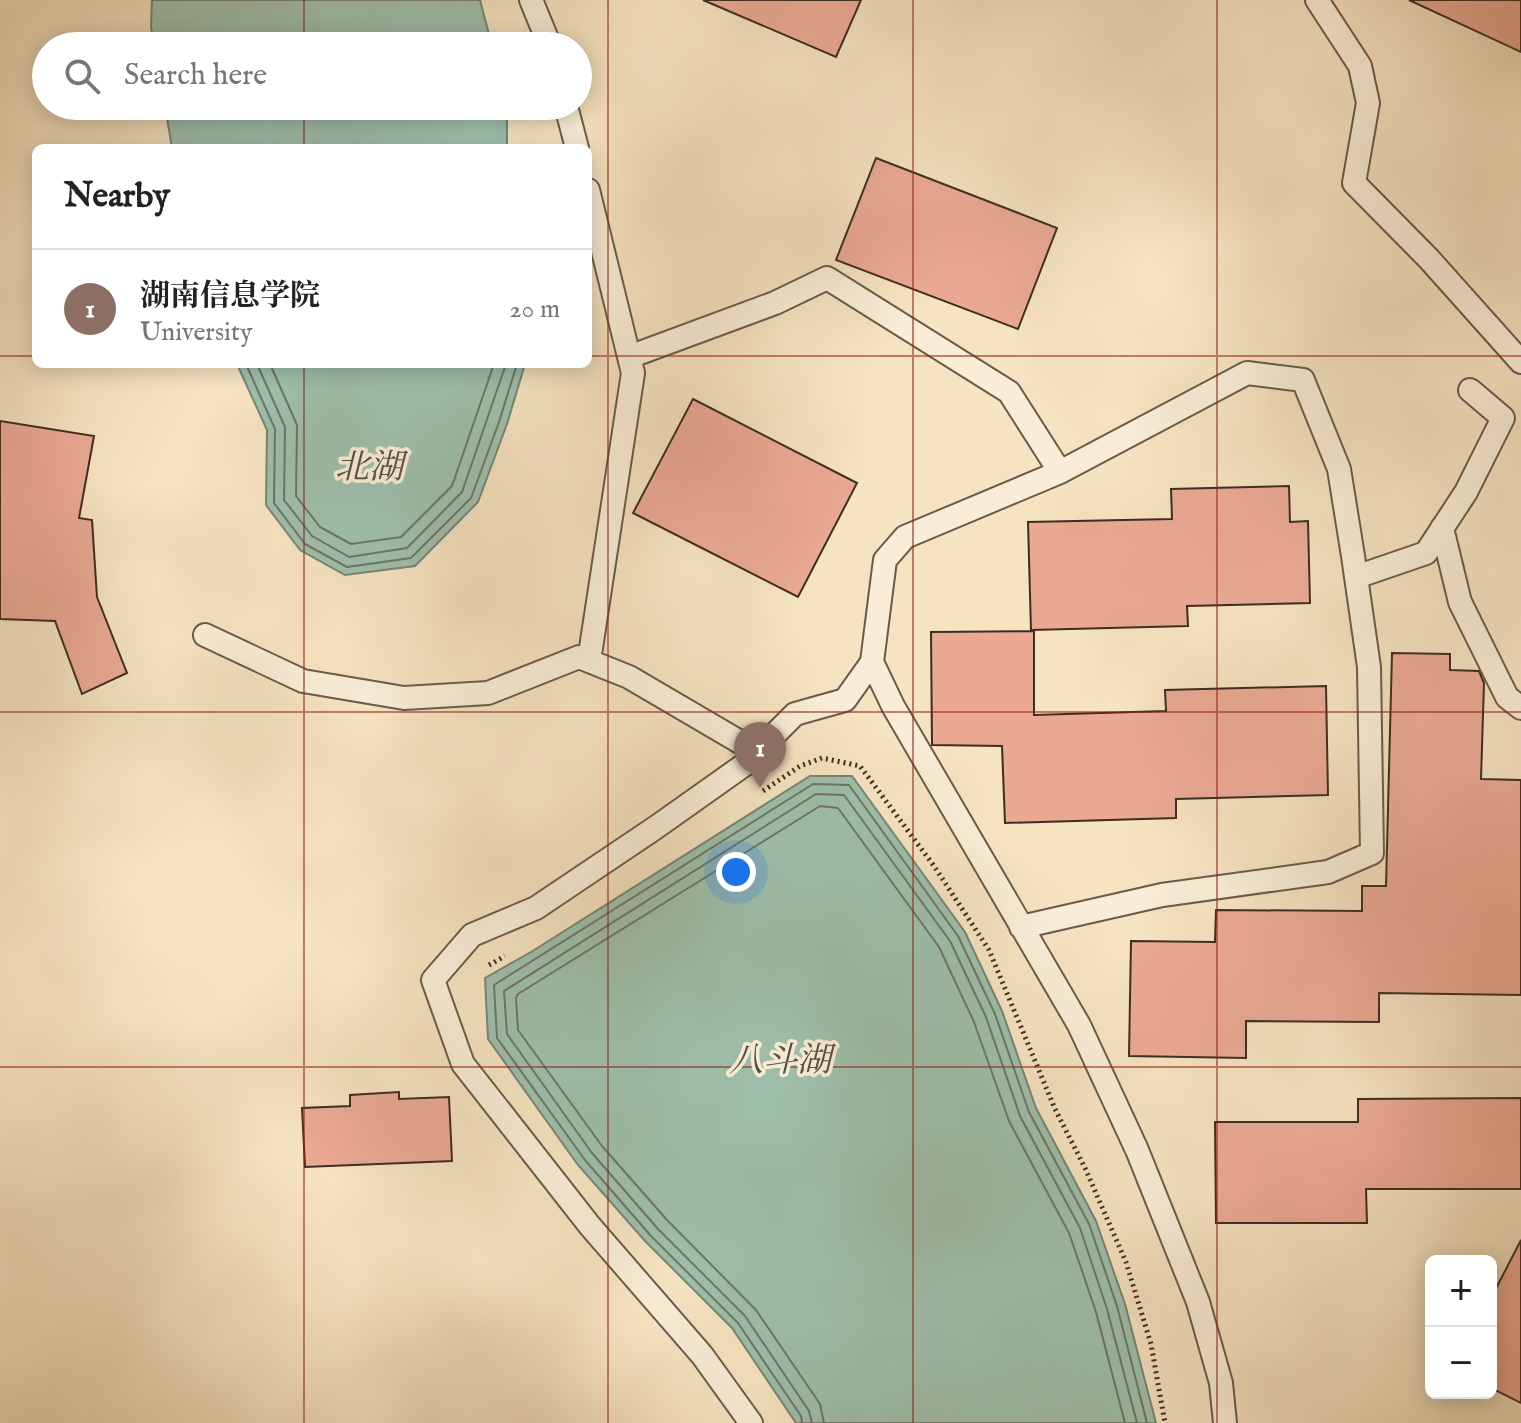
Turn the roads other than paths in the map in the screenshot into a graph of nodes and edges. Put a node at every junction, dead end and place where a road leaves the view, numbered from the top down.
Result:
1 (531, 0) edge
2 (1317, 0) edge
3 (544, 32) edge
4 (570, 120) edge
5 (576, 144) edge
6 (592, 206) edge
7 (629, 357) junction
8 (1521, 362) edge
9 (1470, 390) dead end
10 (1060, 472) junction
11 (1442, 528) junction
12 (1356, 577) junction
13 (205, 635) dead end
14 (589, 661) junction
15 (872, 662) junction
16 (1521, 708) edge
17 (757, 752) junction
18 (1021, 927) junction
19 (751, 1423) edge
20 (1225, 1423) edge

1 - 3 lane
2 - 8 lane
4 - 5 lane
6 - 7 lane
7 - 10 lane
7 - 14 lane
9 - 11 lane
10 - 12 lane
10 - 15 lane
11 - 12 lane
11 - 16 lane
12 - 18 lane
13 - 14 lane
14 - 17 lane
15 - 17 lane
15 - 18 lane
17 - 19 lane
18 - 20 lane

